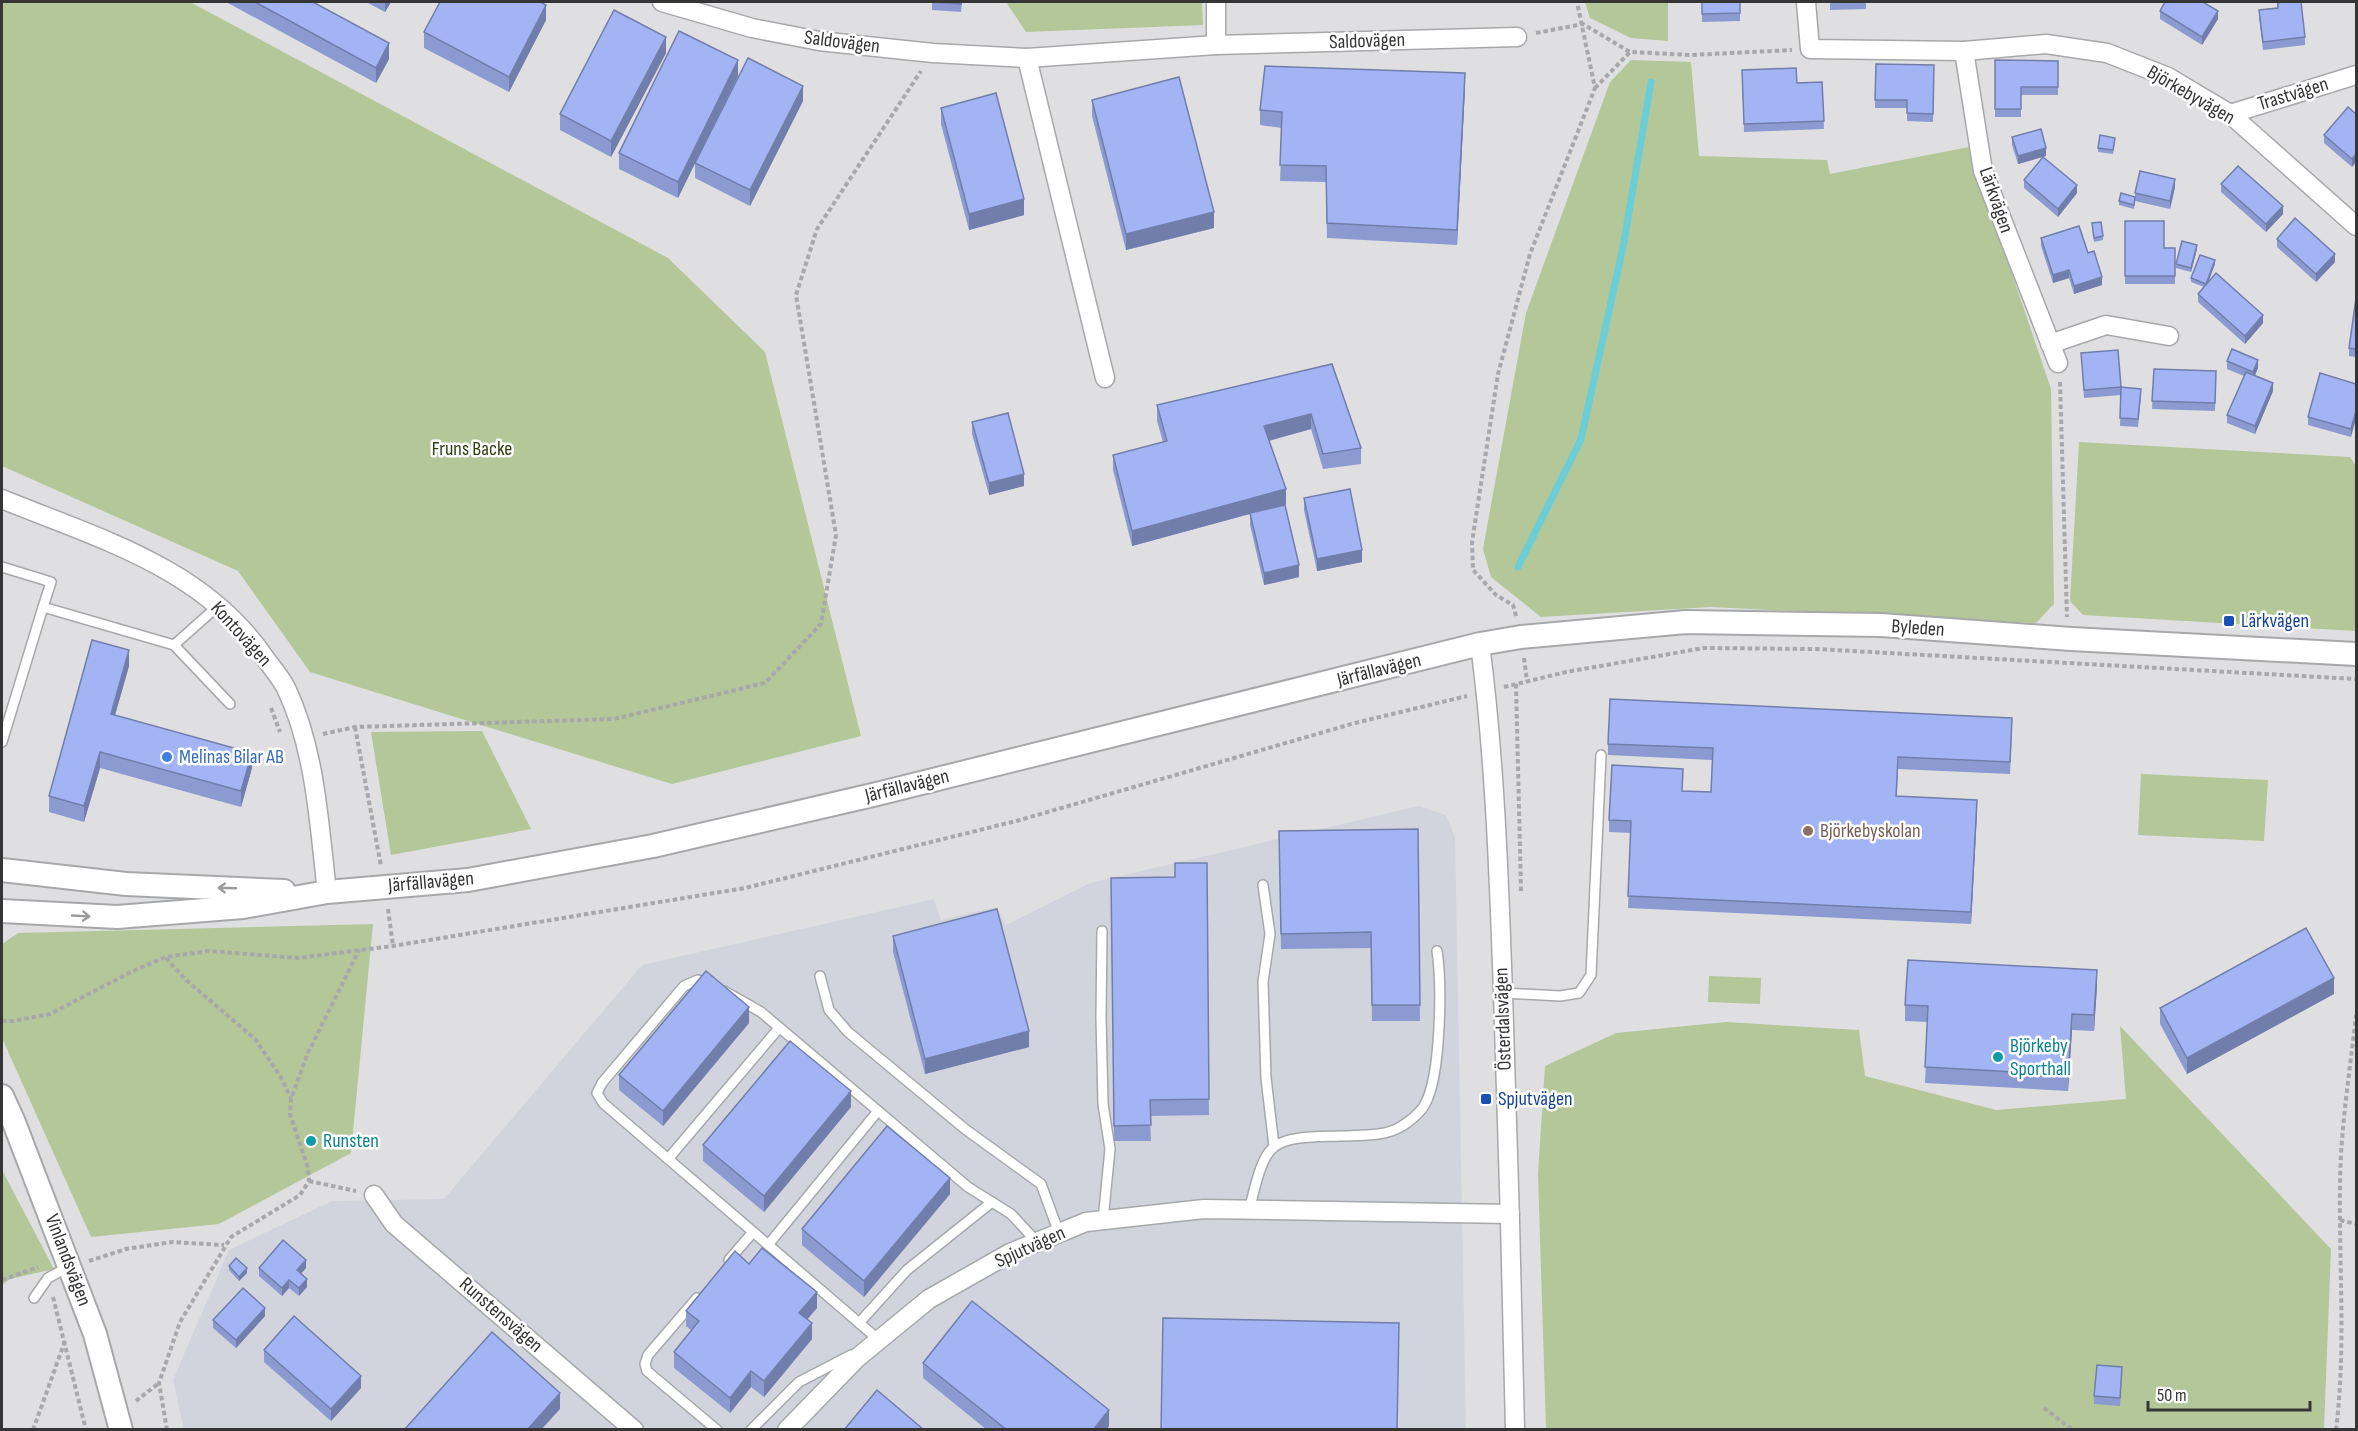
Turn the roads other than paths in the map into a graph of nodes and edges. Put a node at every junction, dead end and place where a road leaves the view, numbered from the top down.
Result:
1 (662, 2) edge
2 (1216, 2) edge
3 (1806, 2) edge
4 (1517, 37) road end
5 (1216, 45) junction
6 (1964, 51) junction
7 (1027, 58) junction
8 (2356, 75) edge
9 (2230, 114) junction
10 (2356, 226) edge
11 (2169, 336) dead end
12 (2050, 344) junction
13 (2058, 363) road end
14 (1105, 378) dead end
15 (2, 499) edge
16 (2, 567) edge
17 (219, 605) junction
18 (43, 607) junction
19 (1480, 644) junction
20 (174, 645) junction
21 (2356, 654) edge
22 (230, 704) dead end
23 (2, 742) edge
24 (1601, 755) dead end
25 (2, 870) edge
26 (1263, 885) dead end
27 (327, 892) junction
28 (2, 911) edge
29 (43, 914) junction
30 (2, 926) edge
31 (1102, 931) dead end
32 (1437, 951) dead end
33 (820, 976) dead end
34 (1503, 993) junction
35 (779, 1028) junction
36 (2, 1096) edge
37 (878, 1111) junction
38 (1274, 1146) junction
39 (668, 1159) junction
40 (374, 1195) road end
41 (992, 1202) junction
42 (1250, 1210) junction
43 (1510, 1214) junction
44 (1103, 1220) junction
45 (753, 1232) junction
46 (1059, 1233) junction
47 (1037, 1242) junction
48 (768, 1245) junction
49 (70, 1266) junction
50 (723, 1267) edge
51 (700, 1294) edge
52 (34, 1298) dead end
53 (859, 1323) junction
54 (879, 1340) junction
55 (856, 1358) junction
56 (121, 1430) edge
57 (634, 1430) edge
58 (717, 1430) edge
59 (752, 1430) edge
60 (787, 1430) edge
61 (1515, 1430) edge

1 - 7 street, Saldovägen
2 - 5 street
3 - 6 street, Björkebyvägen
4 - 5 street, Saldovägen
5 - 7 street, Saldovägen
6 - 9 street, Björkebyvägen
6 - 12 street, Lärkvägen
7 - 14 street
8 - 9 street, Trastvägen
9 - 10 street, Björkebyvägen
11 - 12 street
12 - 13 street, Lärkvägen
15 - 17 street, Kontovägen
16 - 18 lane
17 - 20 lane
17 - 27 street, Kontovägen
18 - 20 lane
18 - 23 lane
19 - 21 street, Byleden
19 - 27 street, Järfällavägen
19 - 34 street, Österdalsvägen
20 - 22 lane
24 - 34 lane
27 -> 25 street, Järfällavägen
26 - 38 lane
29 -> 27 street, Järfällavägen
28 - 29 street, Järfällavägen
29 - 30 street
31 - 44 lane
32 - 38 lane
33 - 46 lane
34 - 43 street, Österdalsvägen
35 - 37 lane
35 - 39 lane
35 - 39 lane
36 - 49 street, Vinlandsvägen
37 - 41 lane
37 - 48 lane
38 - 42 lane
39 - 45 lane
40 - 57 street, Runstensvägen
41 - 47 lane
41 - 53 lane
42 - 43 street, Spjutvägen
42 - 44 street, Spjutvägen
43 - 61 street, Österdalsvägen
44 - 46 street, Spjutvägen
45 - 48 lane
45 - 50 lane
46 - 47 street, Spjutvägen
47 - 54 street, Spjutvägen
48 - 53 lane
49 - 52 lane
49 - 56 street, Vinlandsvägen
51 - 58 lane
53 - 54 lane
54 - 55 street, Spjutvägen
55 - 59 lane
55 - 60 street, Spjutvägen

